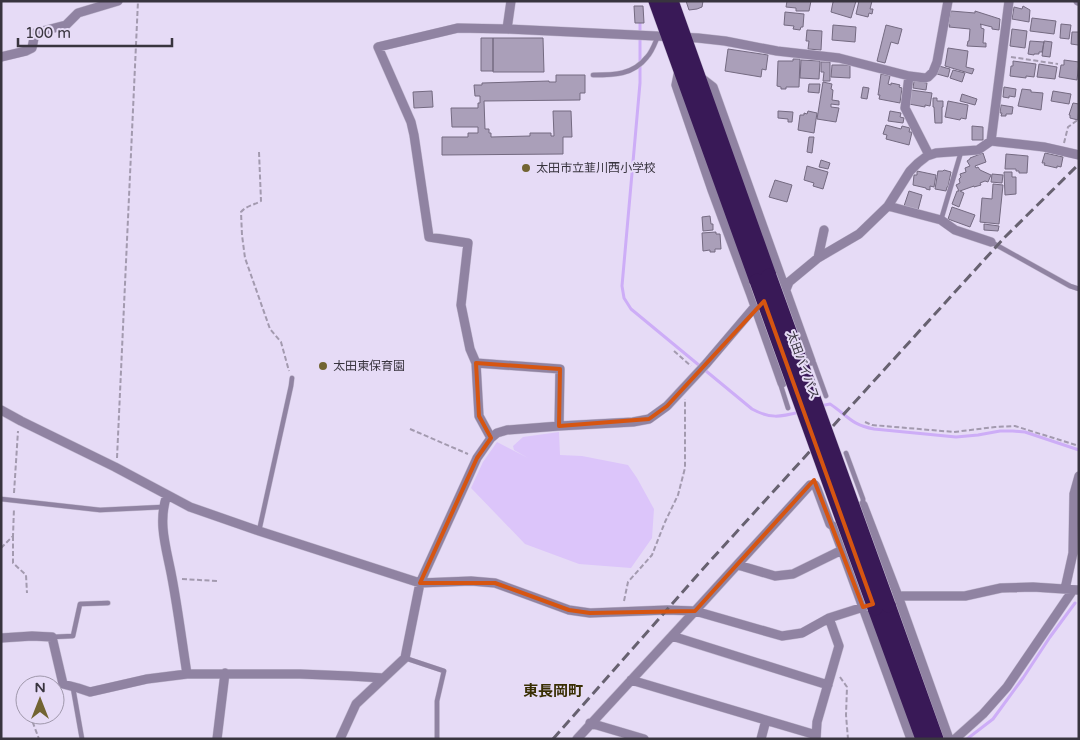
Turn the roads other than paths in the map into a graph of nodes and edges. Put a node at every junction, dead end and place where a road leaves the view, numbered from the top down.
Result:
1 (118, 1) edge
2 (511, 1) edge
3 (656, 1) edge
4 (671, 1) edge
5 (948, 1) edge
6 (1008, 1) edge
7 (506, 29) junction
8 (671, 37) junction
9 (1, 57) edge
10 (680, 68) junction
11 (593, 75) dead end
12 (698, 76) junction
13 (909, 76) junction
14 (991, 141) junction
15 (961, 152) junction
16 (930, 155) junction
17 (1079, 155) edge
18 (888, 206) junction
19 (942, 220) junction
20 (824, 230) dead end
21 (991, 242) joint
22 (818, 258) junction
23 (763, 279) junction
24 (786, 286) junction
25 (1079, 289) edge
26 (755, 306) junction
27 (811, 361) joint
28 (476, 363) junction
29 (292, 378) road end
30 (782, 383) joint
31 (826, 396) dead end
32 (788, 408) dead end
33 (1, 410) edge
34 (559, 426) junction
35 (491, 438) junction
36 (846, 452) dead end
37 (1079, 476) edge
38 (167, 495) junction
39 (1, 499) edge
40 (863, 505) joint
41 (163, 507) junction
42 (260, 531) junction
43 (842, 550) junction
44 (738, 565) junction
45 (420, 583) junction
46 (1072, 590) edge
47 (108, 603) dead end
48 (881, 604) junction
49 (695, 611) junction
50 (829, 618) junction
51 (672, 636) junction
52 (52, 637) junction
53 (1, 638) edge
54 (405, 658) junction
55 (225, 673) junction
56 (187, 674) junction
57 (383, 678) junction
58 (631, 680) junction
59 (72, 686) junction
60 (828, 686) junction
61 (766, 720) junction
62 (590, 723) junction
63 (816, 737) edge
64 (82, 739) edge
65 (217, 739) edge
66 (340, 739) edge
67 (437, 739) edge
68 (576, 739) edge
69 (644, 739) edge
70 (760, 739) edge
71 (911, 739) edge
72 (923, 739) edge
73 (936, 739) edge
74 (949, 739) edge
75 (955, 739) edge

1 - 9 street
2 - 7 street
3 - 8 highway, 太田バイパス
4 - 8 highway, 太田バイパス
5 - 13 street
6 - 14 street
7 - 8 street
7 - 28 street
8 - 10 highway, 太田バイパス
8 - 11 lane
8 - 12 highway, 太田バイパス
8 - 13 street
10 - 23 highway, 太田バイパス
10 - 26 street
12 - 23 highway, 太田バイパス
12 - 24 street
13 - 16 street
14 - 15 street
14 - 17 street
15 - 16 street
15 - 19 lane
16 - 18 street
18 - 19 street
18 - 22 street
19 - 21 street
20 - 22 street
21 - 25 lane
22 - 24 street
23 - 48 highway, 太田バイパス, bridge
24 - 26 street
24 - 27 street
26 - 30 street
26 - 34 street
27 - 31 lane
28 - 34 street
28 - 35 street
29 - 42 lane
30 - 32 lane
33 - 38 street
34 - 35 street
35 - 45 street
36 - 40 lane
37 - 46 street
38 - 41 street
38 - 42 street
39 - 41 lane
40 - 48 street
41 - 56 street
42 - 45 street
43 - 44 street
43 - 44 street
43 - 48 street
44 - 49 street
45 - 49 street
45 - 54 street
46 - 48 street
46 - 75 street
47 - 52 lane
48 - 50 street
48 - 71 street
48 - 72 highway, 太田バイパス
48 - 73 highway, 太田バイパス
48 - 74 street
49 - 50 street
49 - 51 street
50 - 60 street
51 - 58 street
51 - 60 street
52 - 53 street
52 - 59 street
54 - 57 street
54 - 67 lane
55 - 56 street
55 - 57 street
55 - 65 street
56 - 59 street
57 - 66 street
58 - 61 street
58 - 62 street
59 - 64 lane
60 - 63 street
61 - 63 street
61 - 70 street
62 - 68 street
62 - 69 street

